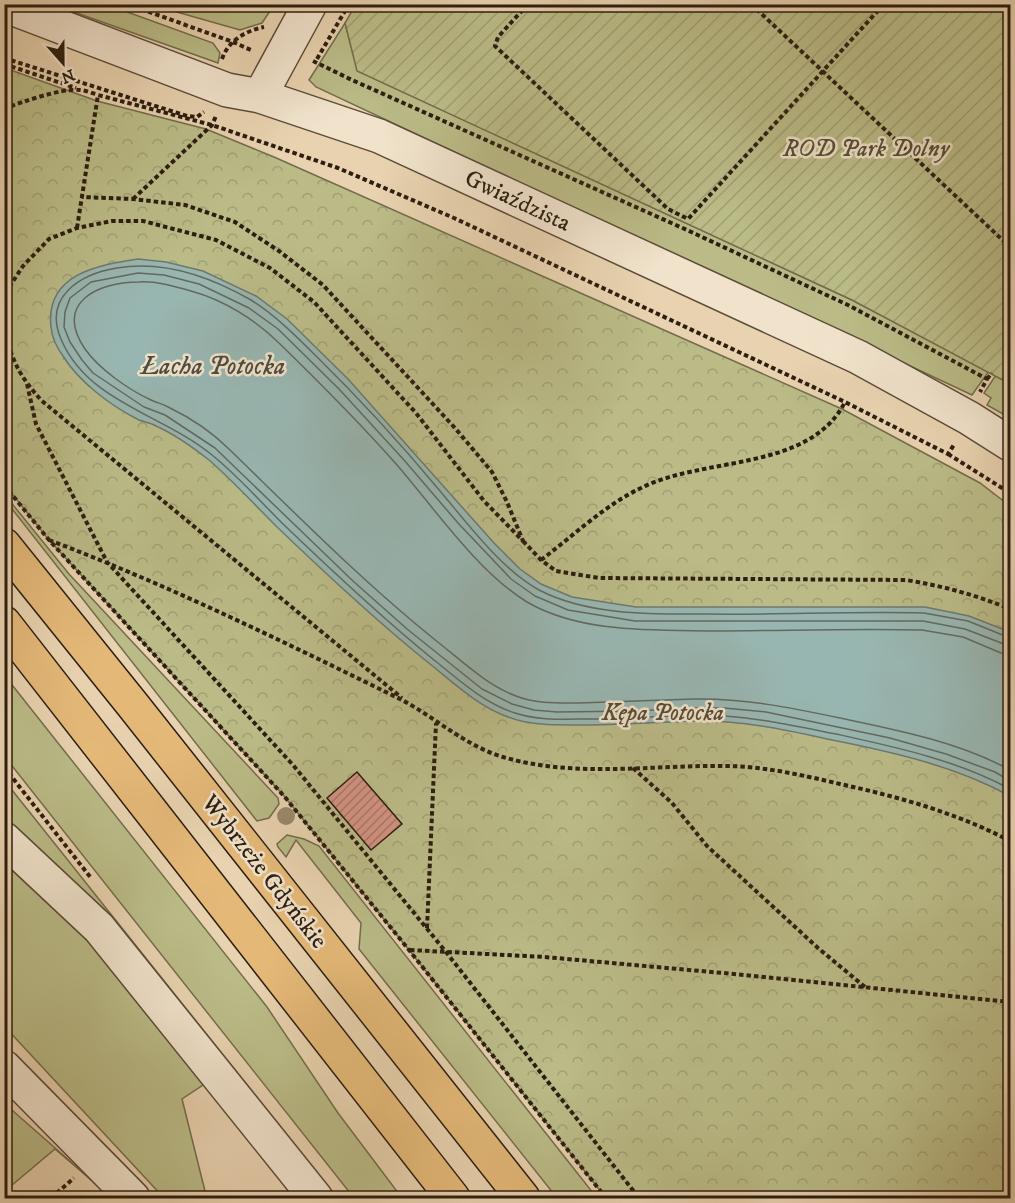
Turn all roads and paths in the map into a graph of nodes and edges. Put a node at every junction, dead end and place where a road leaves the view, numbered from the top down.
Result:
1 (127, 4) edge
2 (310, 4) edge
3 (349, 4) edge
4 (528, 4) edge
5 (751, 4) edge
6 (884, 4) edge
7 (4, 5) edge
8 (233, 42) dead end
9 (315, 62) dead end
10 (4, 64) edge
11 (823, 72) junction
12 (79, 90) junction
13 (98, 95) junction
14 (260, 96) junction
15 (4, 109) edge
16 (82, 197) junction
17 (133, 199) junction
18 (77, 228) junction
19 (1011, 247) edge
20 (4, 301) edge
21 (4, 329) edge
22 (992, 373) dead end
23 (987, 379) dead end
24 (27, 384) junction
25 (845, 402) dead end
26 (1011, 444) edge
27 (948, 454) dead end
28 (4, 485) edge
29 (1011, 493) edge
30 (49, 540) junction
31 (523, 541) junction
32 (4, 545) edge
33 (541, 560) junction
34 (106, 562) junction
35 (1011, 609) edge
36 (4, 623) edge
37 (407, 702) junction
38 (436, 722) junction
39 (632, 767) junction
40 (4, 839) edge
41 (1011, 841) edge
42 (427, 928) junction
43 (409, 950) junction
44 (446, 952) junction
45 (866, 987) junction
46 (1011, 1002) edge
47 (4, 1067) edge
48 (134, 1198) edge
49 (315, 1198) edge
50 (453, 1198) edge
51 (523, 1198) edge
52 (606, 1198) edge
53 (639, 1198) edge

1 - 8 path
2 - 14 street
3 - 9 path
4 - 11 path
5 - 11 path
6 - 11 path
7 - 14 street, Gwiaździsta
10 - 12 path
11 - 19 path
12 - 13 path
12 - 15 path
13 - 16 path
13 - 17 path
14 - 26 street, Gwiaździsta
16 - 17 path
16 - 18 path
17 - 31 path
18 - 20 path
18 - 31 path
21 - 24 path
22 - 23 path
24 - 34 path
24 - 37 path
25 - 33 path
27 - 29 path
28 - 30 path
30 - 34 path
30 - 43 path
31 - 33 path
32 - 51 main road, Wybrzeże Gdyńskie
33 - 35 path
34 - 37 path
34 - 42 path
36 - 50 main road
37 - 38 path
38 - 39 path
38 - 42 path
39 - 41 path
39 - 45 path
40 - 49 street
42 - 44 path
43 - 44 path
43 - 52 path
44 - 45 path
44 - 53 path
45 - 46 path
47 - 48 street

